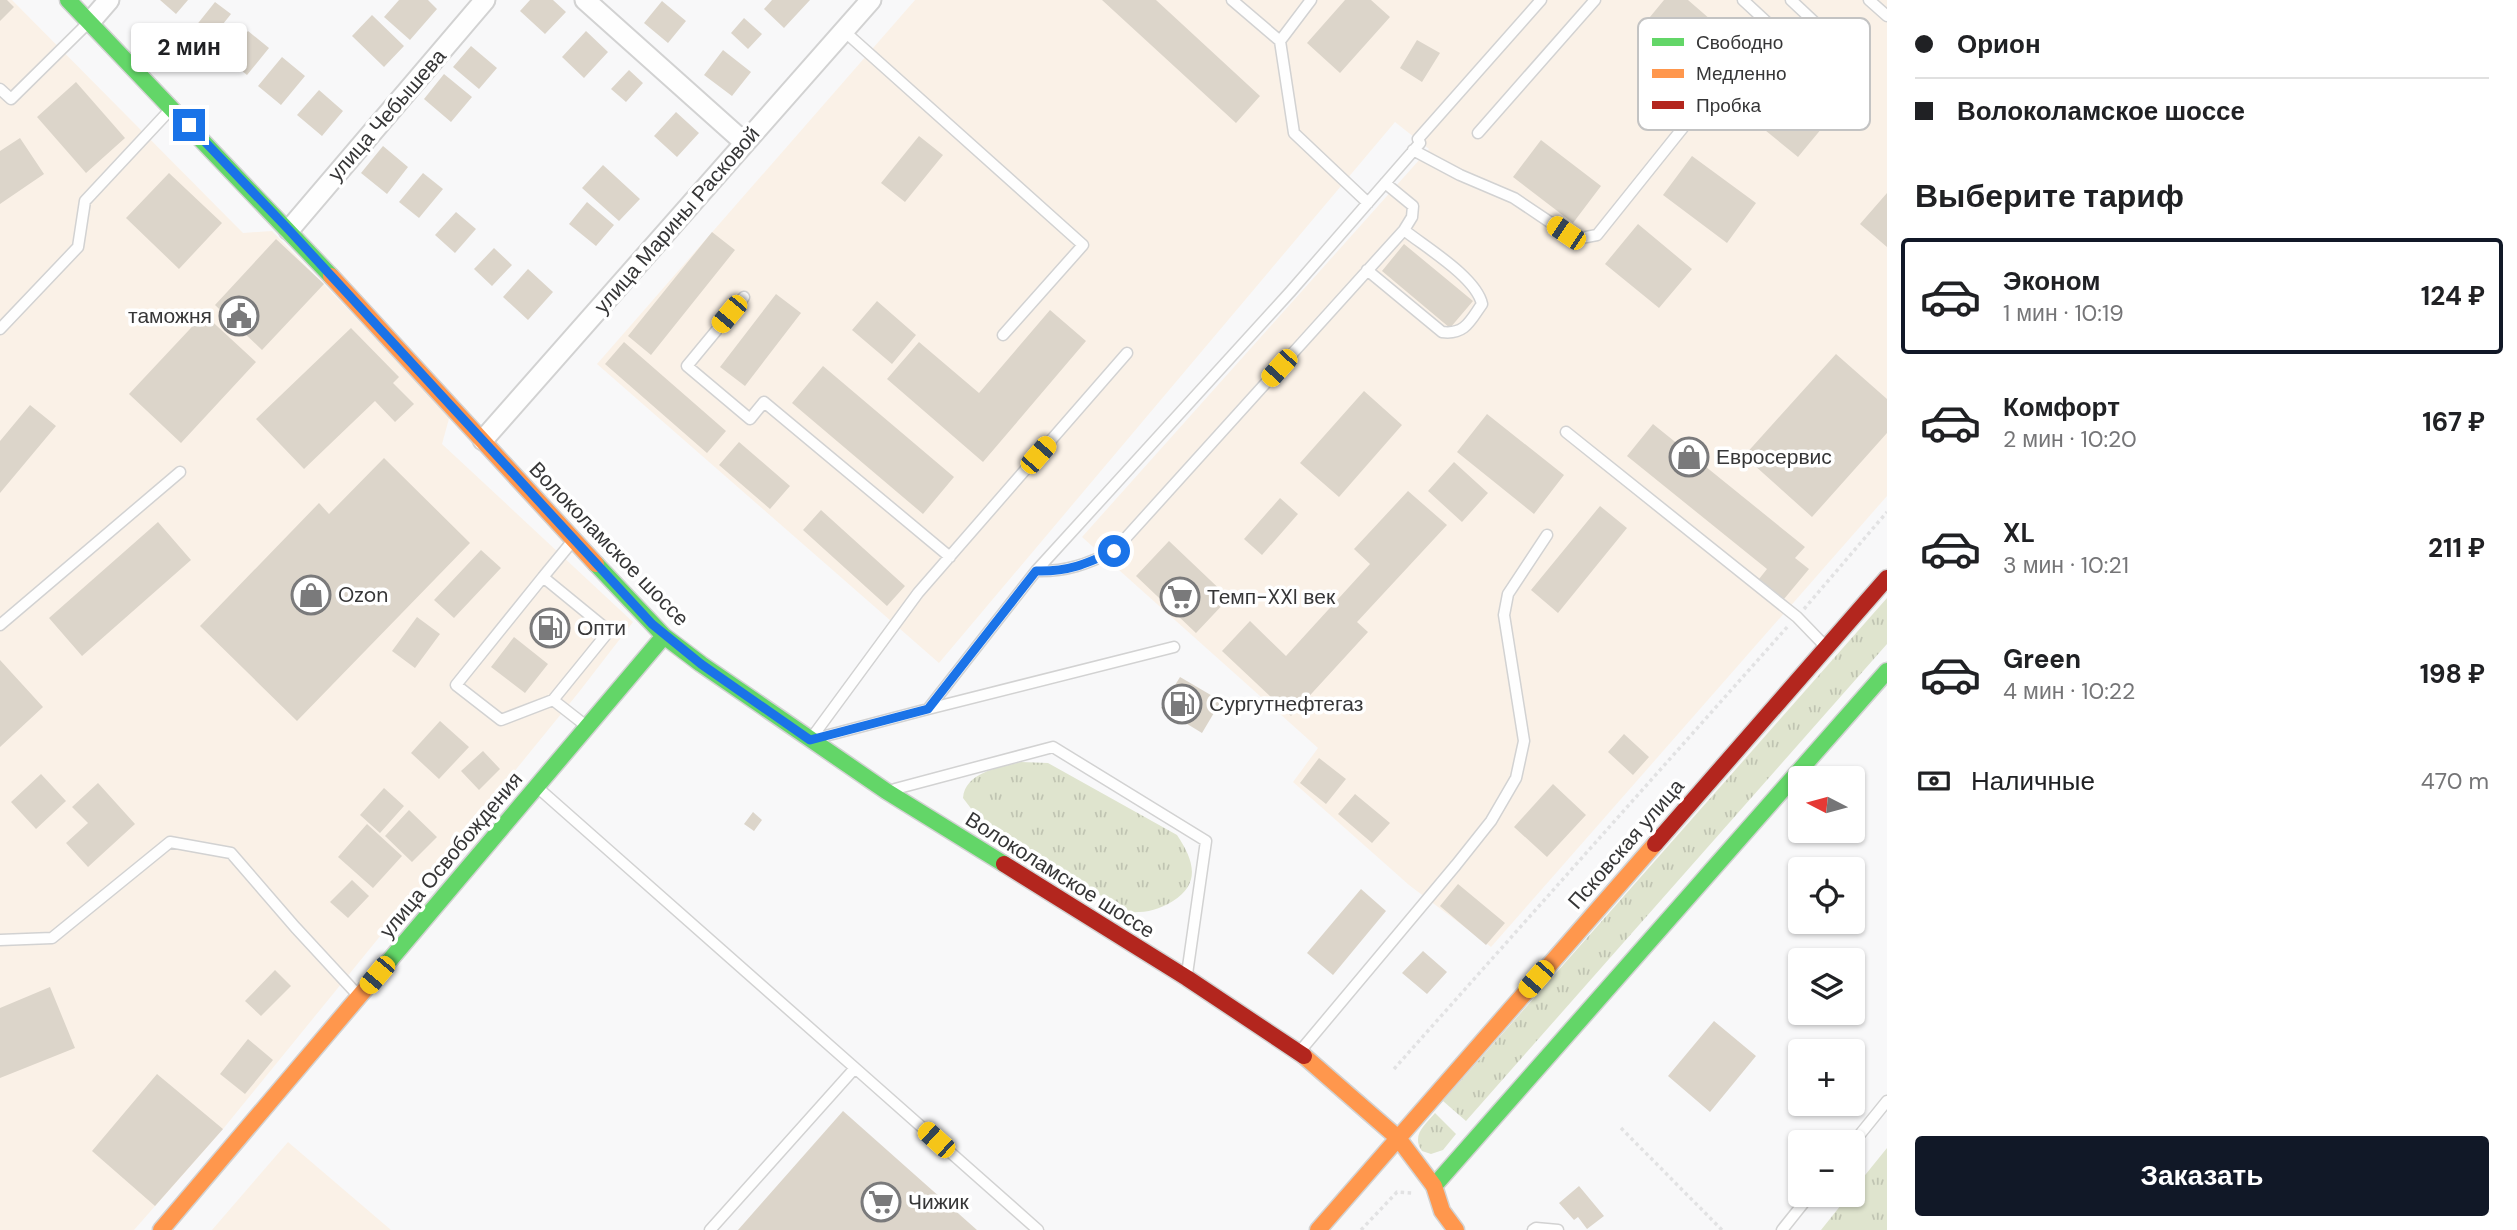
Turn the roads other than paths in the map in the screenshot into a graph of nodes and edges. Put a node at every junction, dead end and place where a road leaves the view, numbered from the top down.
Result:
1 (68, 0) edge
2 (110, 0) edge
3 (485, 0) edge
4 (584, 0) edge
5 (871, 0) edge
6 (1232, 0) edge
7 (1311, 0) edge
8 (1541, 0) edge
9 (1595, 0) edge
10 (1743, 0) edge
11 (1791, 0) edge
12 (1869, 0) edge
13 (1887, 16) edge
14 (1762, 18) edge
15 (1810, 18) edge
16 (90, 22) junction
17 (844, 31) junction
18 (1280, 41) junction
19 (0, 89) edge
20 (172, 108) junction
21 (1681, 130) edge
22 (1478, 133) dead end
23 (745, 143) junction
24 (1413, 150) junction
25 (1385, 183) junction
26 (1368, 203) junction
27 (289, 230) junction
28 (1404, 230) junction
29 (1367, 270) junction
30 (744, 297) dead end
31 (0, 329) edge
32 (1003, 335) dead end
33 (1127, 353) dead end
34 (1566, 432) dead end
35 (482, 440) junction
36 (180, 472) dead end
37 (1547, 535) dead end
38 (574, 540) junction
39 (950, 557) junction
40 (1036, 571) junction
41 (543, 577) junction
42 (1887, 578) edge
43 (0, 625) edge
44 (664, 636) junction
45 (1174, 647) dead end
46 (1826, 647) junction
47 (1887, 671) edge
48 (553, 700) junction
49 (928, 709) junction
50 (587, 727) junction
51 (810, 740) junction
52 (537, 786) junction
53 (886, 791) junction
54 (0, 940) edge
55 (1186, 978) junction
56 (359, 996) junction
57 (1298, 1052) junction
58 (855, 1068) junction
59 (1887, 1101) edge
60 (1864, 1130) edge
61 (1398, 1138) junction
62 (1427, 1190) junction
63 (1800, 1207) edge
64 (161, 1230) edge
65 (710, 1230) edge
66 (1038, 1230) edge
67 (1318, 1230) edge
68 (1456, 1230) edge
69 (1533, 1230) edge
70 (1558, 1230) edge
71 (1782, 1230) edge

1 - 16 main road, Волоколамское шоссе
2 - 16 street
3 - 27 street, улица Чебышева
4 - 23 street
5 - 17 street, улица Марины Расковой
6 - 18 lane
7 - 18 lane
8 - 24 lane
9 - 22 lane
10 - 14 lane
11 - 15 lane
12 - 13 lane
16 - 19 lane
16 - 20 main road, Волоколамское шоссе
17 - 23 street, улица Марины Расковой
17 - 32 lane
18 - 26 lane
20 - 27 main road, Волоколамское шоссе
20 - 31 lane
21 - 24 lane
23 - 35 street, улица Марины Расковой
24 - 25 lane
25 - 26 lane
25 - 28 lane
26 - 40 lane
27 - 35 main road, Волоколамское шоссе
28 - 29 lane
28 - 29 lane
29 - 40 lane
30 - 39 lane
33 - 39 lane
34 - 46 lane
35 - 38 main road, Волоколамское шоссе
36 - 43 lane
37 - 57 lane
38 - 41 lane
38 - 44 main road, Волоколамское шоссе
39 - 51 lane
40 - 49 lane
41 - 48 lane
41 - 48 lane
42 - 46 main road, Псковская улица
44 - 50 main road, улица Освобождения
44 - 51 main road, Волоколамское шоссе
45 - 49 lane
46 - 61 main road, Псковская улица
47 - 62 main road
48 - 50 lane
49 - 51 lane
50 - 52 main road, улица Освобождения
51 - 53 main road, Волоколамское шоссе
52 - 56 main road, улица Освобождения
52 - 58 lane
53 - 55 main road, Волоколамское шоссе
53 - 55 lane
54 - 56 lane
55 - 57 main road, Волоколамское шоссе
56 - 64 main road, улица Освобождения
57 - 61 main road, Волоколамское шоссе
58 - 65 lane
58 - 66 lane
59 - 60 lane
61 - 62 main road, Волоколамское шоссе
61 - 67 main road, Псковская улица
62 - 68 main road, Волоколамское шоссе
63 - 71 lane
69 - 70 lane

